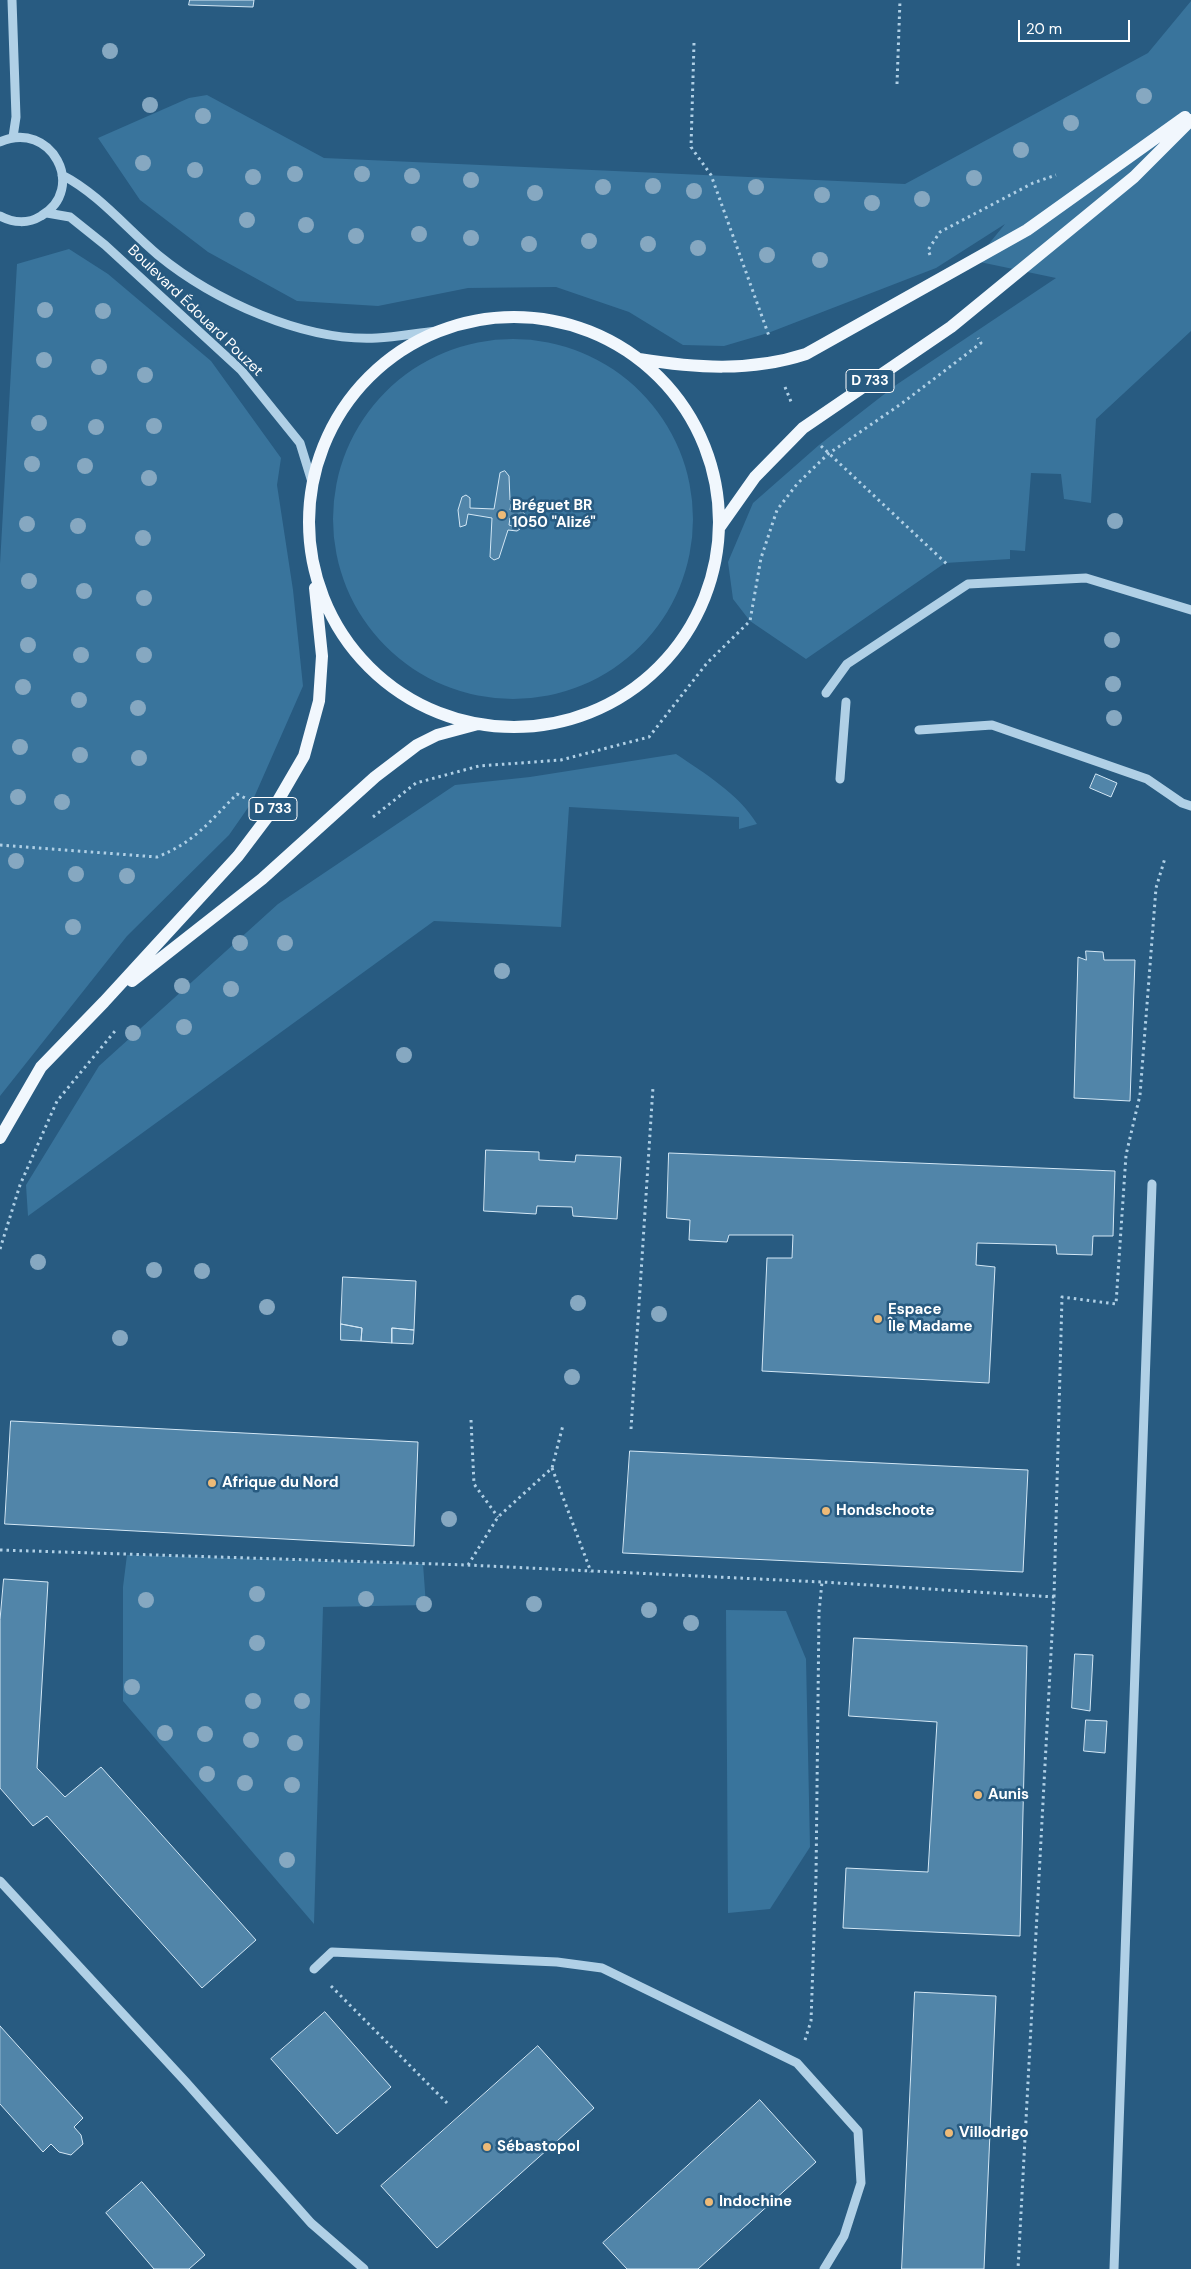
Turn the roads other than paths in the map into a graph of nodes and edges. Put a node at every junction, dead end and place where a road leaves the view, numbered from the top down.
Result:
1 (12, 0) edge
2 (1191, 113) edge
3 (1191, 120) edge
4 (13, 138) junction
5 (0, 142) edge
6 (62, 175) junction
7 (47, 212) junction
8 (0, 216) edge
9 (437, 331) junction
10 (639, 359) junction
11 (312, 482) junction
12 (719, 528) junction
13 (313, 563) junction
14 (1191, 610) edge
15 (826, 693) dead end
16 (846, 702) dead end
17 (479, 724) junction
18 (920, 730) dead end
19 (840, 780) dead end
20 (1191, 806) edge
21 (104, 1002) junction
22 (0, 1138) edge
23 (1152, 1184) dead end
24 (0, 1881) edge
25 (314, 1969) road end
26 (364, 2269) edge
27 (824, 2269) edge
28 (1114, 2269) edge

1 - 4 street
2 - 10 main road
3 - 12 main road, D 733
4 - 5 street
4 - 6 street
6 - 7 street
6 - 9 street, Boulevard Édouard Pouzet
7 - 8 street
7 - 11 street, Boulevard Édouard Pouzet
9 - 10 main road
9 - 11 main road
10 - 12 main road
11 - 13 main road
12 - 17 main road
13 - 17 main road
13 - 21 main road, D 733
14 - 15 street
16 - 19 street
17 - 21 main road, D 733
18 - 20 street
21 - 22 main road, D 733
23 - 28 street
24 - 26 street
25 - 27 street

